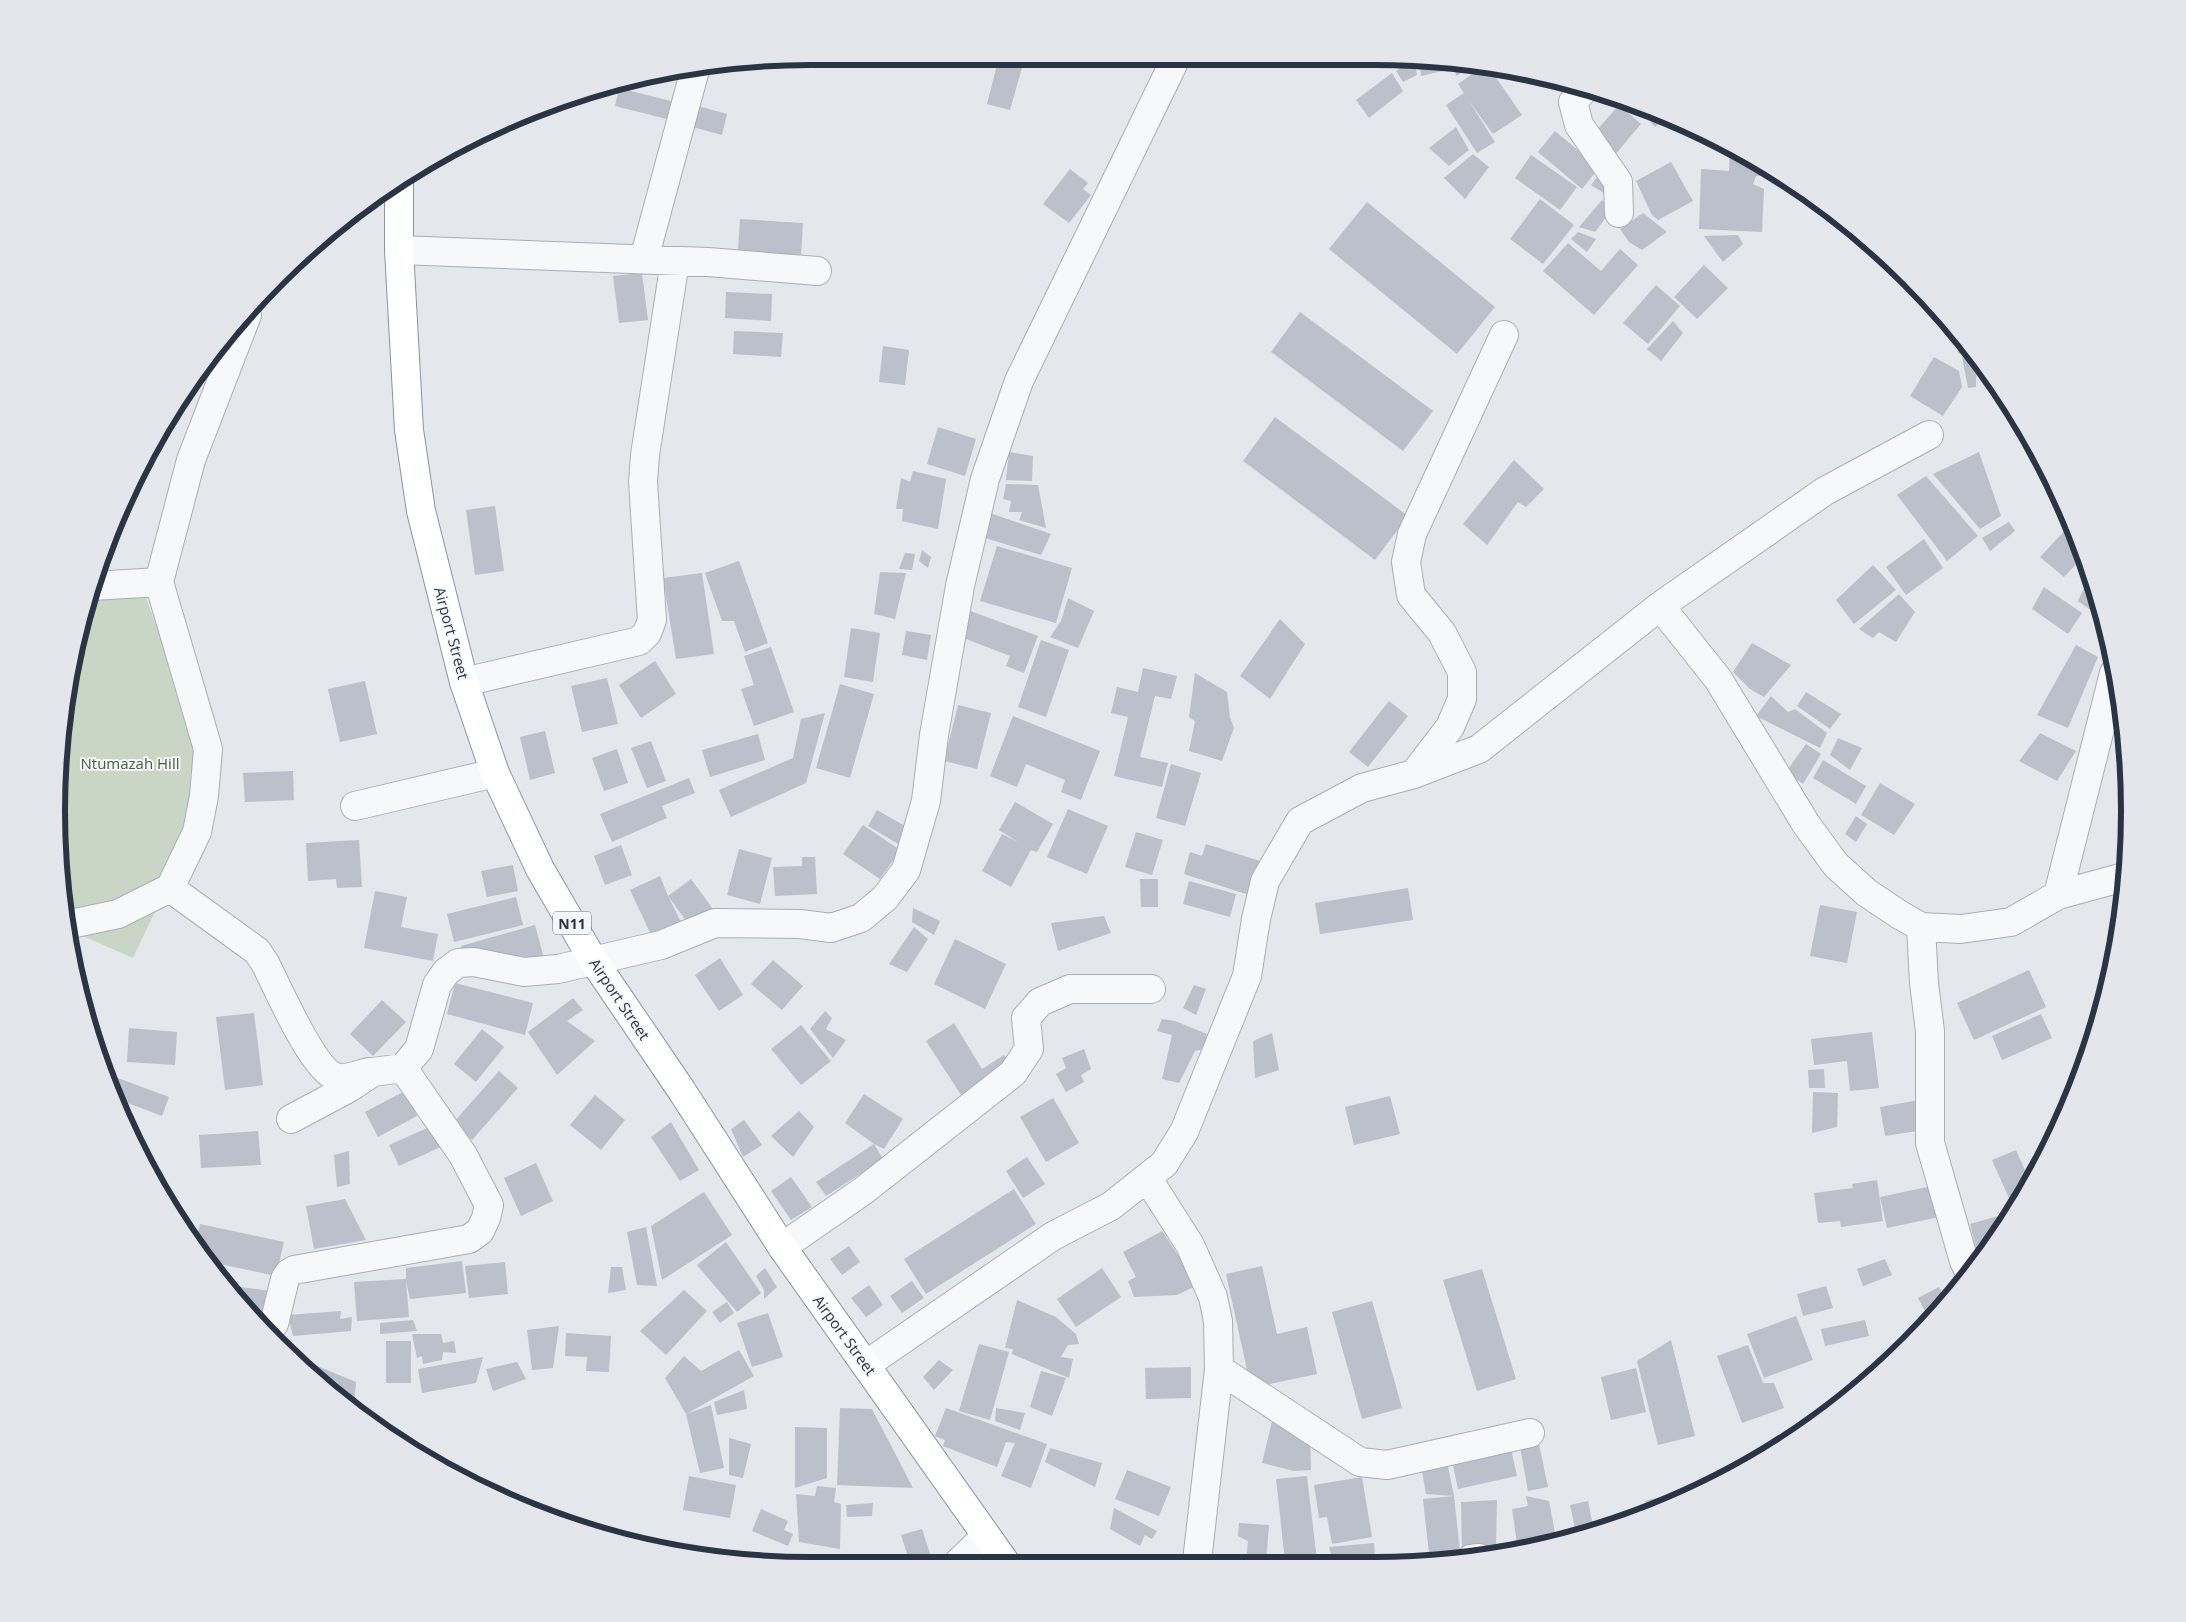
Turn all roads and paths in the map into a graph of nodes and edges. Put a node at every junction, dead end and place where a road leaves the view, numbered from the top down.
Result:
1 (1173, 65) edge
2 (694, 74) edge
3 (1580, 94) edge
4 (399, 190) edge
5 (1619, 213) dead end
6 (399, 250) junction
7 (644, 259) junction
8 (675, 261) junction
9 (817, 271) dead end
10 (241, 330) edge
11 (1504, 335) dead end
12 (1929, 435) dead end
13 (159, 582) junction
14 (100, 586) edge
15 (1660, 606) junction
16 (464, 682) junction
17 (2111, 687) edge
18 (495, 773) junction
19 (1414, 774) junction
20 (355, 806) dead end
21 (2117, 880) edge
22 (170, 888) junction
23 (2058, 895) junction
24 (74, 923) edge
25 (1921, 927) junction
26 (593, 960) junction
27 (1151, 989) dead end
28 (402, 1068) junction
29 (373, 1072) junction
30 (291, 1119) dead end
31 (1148, 1179) junction
32 (782, 1247) junction
33 (1966, 1266) edge
34 (272, 1326) edge
35 (867, 1364) junction
36 (1219, 1369) junction
37 (1530, 1433) dead end
38 (986, 1536) junction
39 (964, 1557) edge
40 (1001, 1557) edge
41 (1198, 1557) edge

1 - 26 street
2 - 7 street
3 - 5 street
4 - 6 highway, Airport Street / N11
6 - 7 street
6 - 16 highway, Airport Street / N11
7 - 8 street
8 - 9 street
8 - 16 street
10 - 13 street
11 - 19 street
12 - 15 street
13 - 14 street
13 - 22 street
15 - 19 street
15 - 25 street
16 - 18 highway, Airport Street / N11
17 - 23 street
18 - 20 street
18 - 26 highway, Airport Street / N11
19 - 31 street
21 - 23 street
22 - 24 street
22 - 29 street
23 - 25 street
25 - 33 street
26 - 28 street
26 - 32 highway, Airport Street / N11
27 - 32 street
28 - 29 street
28 - 34 street
29 - 30 street
31 - 35 street
31 - 36 street
32 - 35 highway, Airport Street / N11
35 - 38 highway, Airport Street / N11
36 - 37 street
36 - 41 street
38 - 39 street
38 - 40 highway, Airport Street / N11

